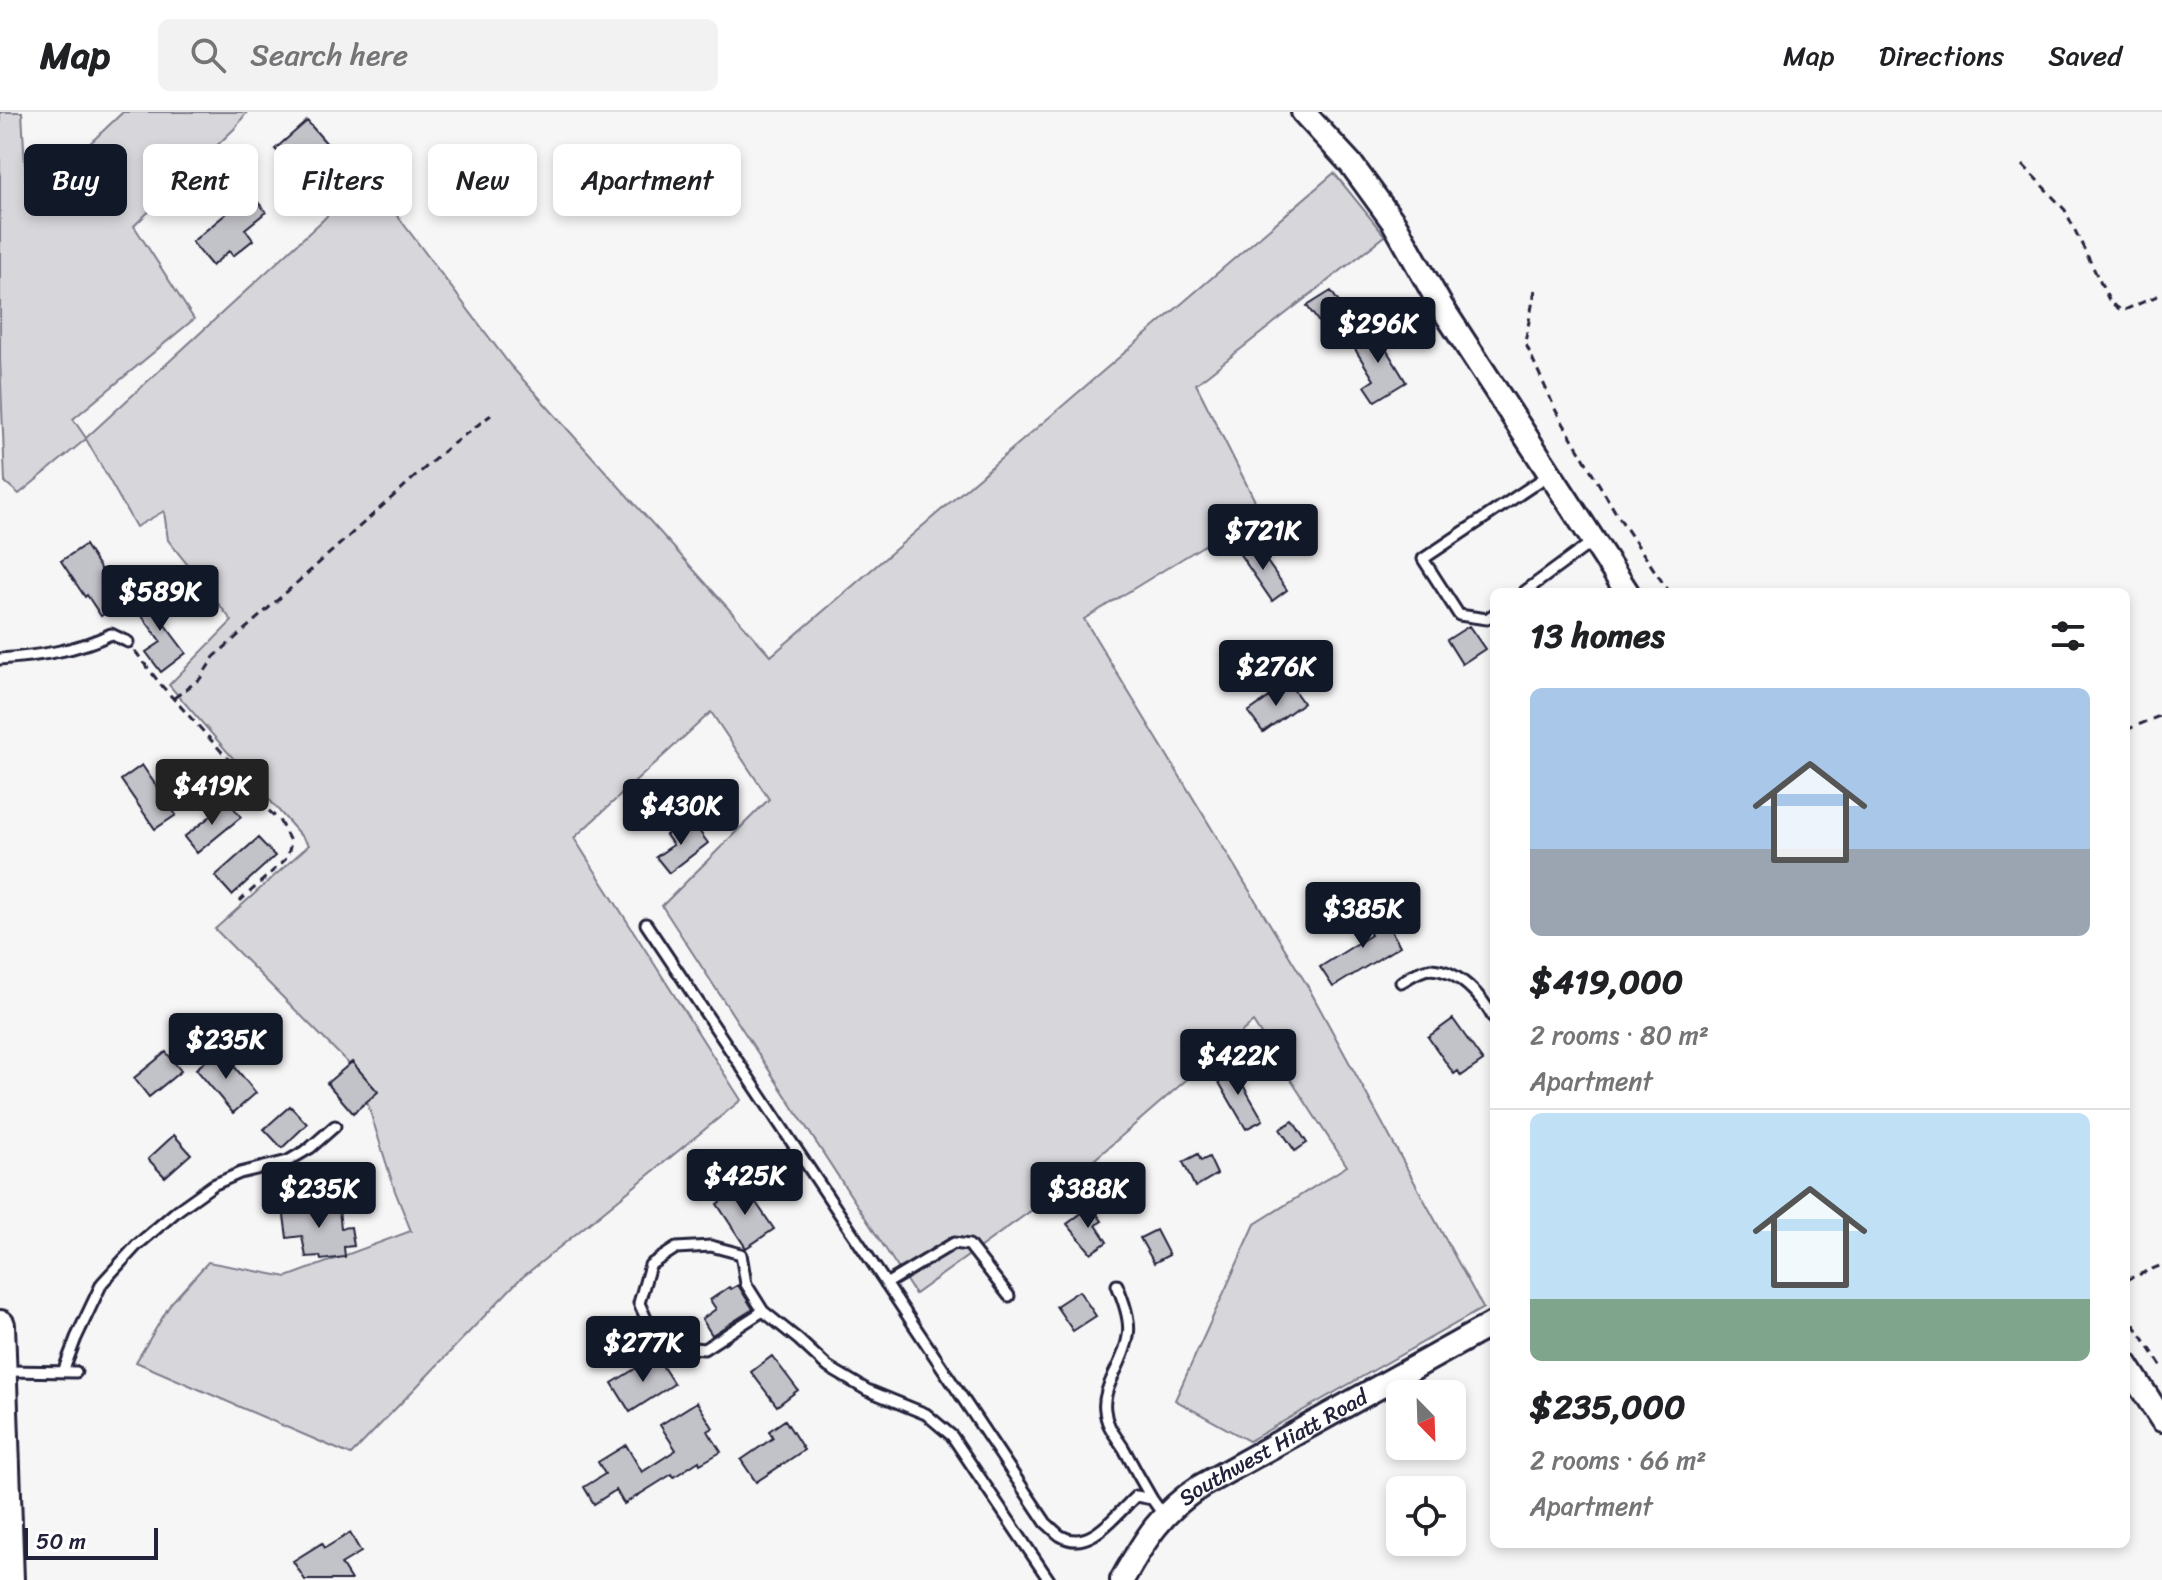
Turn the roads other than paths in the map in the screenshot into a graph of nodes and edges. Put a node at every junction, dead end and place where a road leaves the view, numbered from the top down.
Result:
1 (1303, 112) edge
2 (1550, 474) junction
3 (1594, 541) junction
4 (1529, 588) edge
5 (1624, 588) edge
6 (1490, 617) edge
7 (128, 642) road end
8 (0, 659) edge
9 (646, 924) dead end
10 (1401, 982) dead end
11 (1490, 1013) edge
12 (335, 1126) dead end
13 (886, 1284) junction
14 (1117, 1285) dead end
15 (1009, 1296) dead end
16 (763, 1311) junction
17 (0, 1325) edge
18 (1490, 1325) edge
19 (2130, 1370) edge
20 (1, 1371) edge
21 (63, 1372) junction
22 (76, 1372) dead end
23 (2162, 1420) edge
24 (1158, 1507) junction
25 (9, 1580) edge
26 (1049, 1580) edge
27 (1122, 1580) edge

1 - 2 street
2 - 3 street
2 - 6 lane
3 - 4 lane
3 - 5 street
7 - 8 lane
9 - 13 lane
10 - 11 lane
12 - 21 lane
13 - 15 lane
13 - 24 lane
14 - 24 lane
16 - 16 lane
16 - 26 lane
17 - 20 highway
18 - 24 street, Southwest Hiatt Road
19 - 23 street
20 - 21 lane
20 - 25 highway
21 - 22 lane
24 - 27 street, Southwest Hiatt Road

